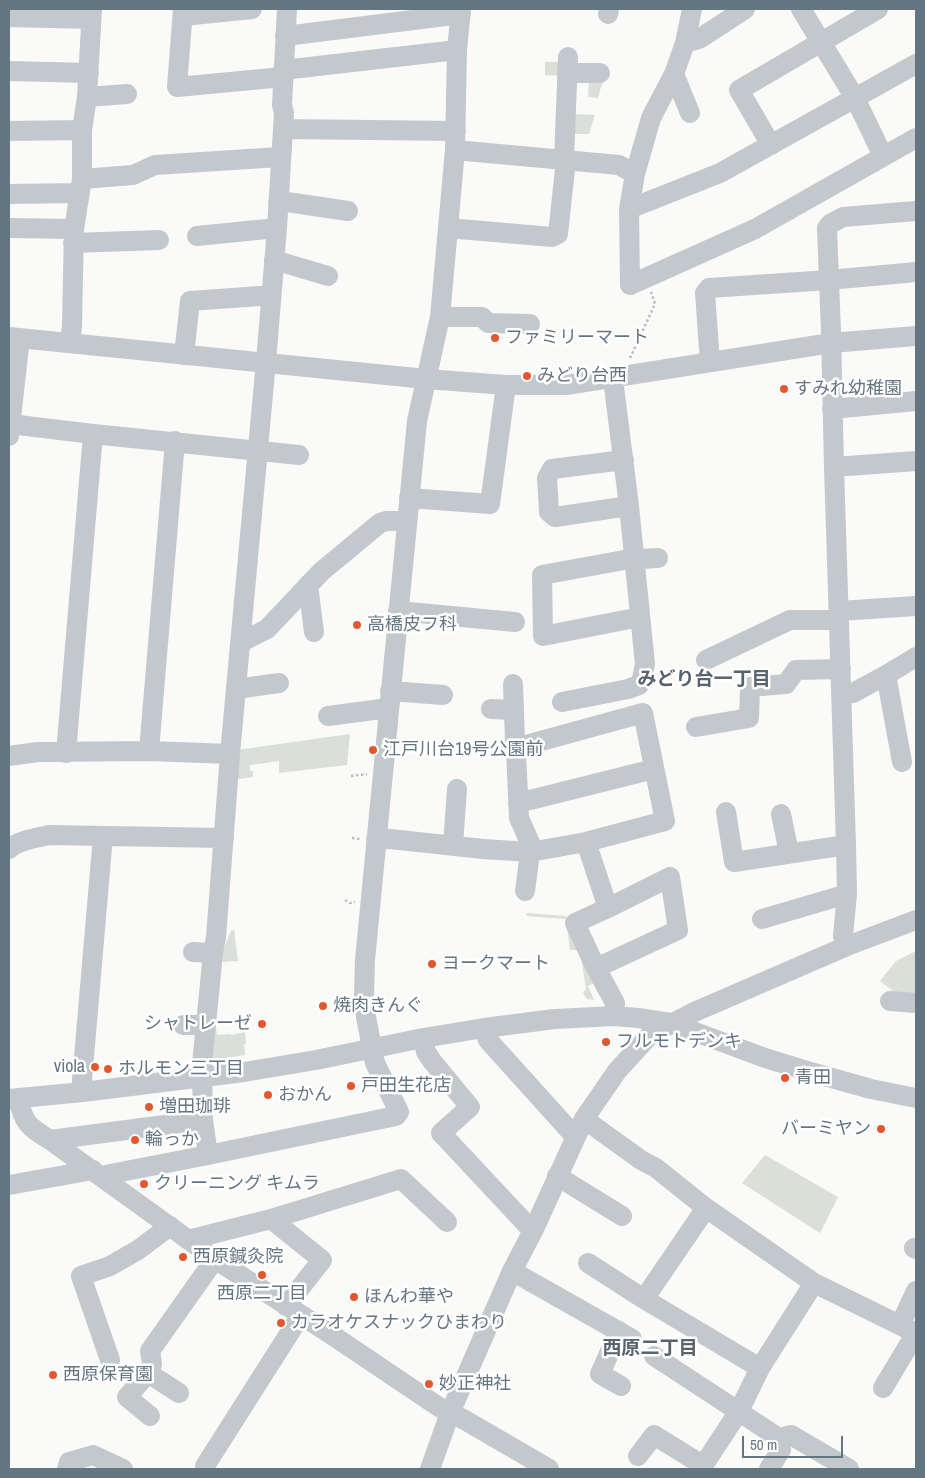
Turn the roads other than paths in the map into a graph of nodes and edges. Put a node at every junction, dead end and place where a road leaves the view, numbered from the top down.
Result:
1 (252, 9) edge
2 (287, 9) edge
3 (692, 9) edge
4 (745, 9) edge
5 (801, 9) edge
6 (878, 9) edge
7 (461, 11) edge
8 (183, 12) edge
9 (91, 14) edge
10 (9, 17) edge
11 (285, 36) junction
12 (822, 41) junction
13 (685, 43) junction
14 (458, 50) junction
15 (916, 64) edge
16 (9, 71) edge
17 (89, 73) junction
18 (283, 73) junction
19 (600, 74) dead end
20 (674, 74) junction
21 (127, 94) dead end
22 (87, 97) junction
23 (855, 98) junction
24 (690, 113) dead end
25 (283, 129) junction
26 (82, 130) junction
27 (9, 131) edge
28 (916, 138) edge
29 (455, 140) junction
30 (771, 145) junction
31 (883, 156) junction
32 (280, 158) junction
33 (565, 160) junction
34 (635, 174) junction
35 (80, 186) junction
36 (9, 194) edge
37 (815, 196) junction
38 (278, 202) junction
39 (629, 209) junction
40 (348, 211) dead end
41 (916, 211) edge
42 (830, 224) junction
43 (9, 228) edge
44 (277, 228) junction
45 (448, 228) junction
46 (73, 236) junction
47 (197, 236) dead end
48 (159, 240) dead end
49 (274, 260) junction
50 (916, 272) edge
51 (328, 276) dead end
52 (829, 280) junction
53 (271, 296) junction
54 (440, 317) junction
55 (530, 324) dead end
56 (916, 336) edge
57 (14, 338) edge
58 (70, 344) junction
59 (831, 344) junction
60 (184, 355) junction
61 (266, 362) junction
62 (710, 362) junction
63 (620, 377) junction
64 (426, 379) junction
65 (506, 385) junction
66 (916, 401) edge
67 (832, 409) junction
68 (9, 431) edge
69 (93, 434) junction
70 (175, 441) junction
71 (257, 450) junction
72 (299, 455) dead end
73 (624, 460) junction
74 (916, 461) edge
75 (834, 467) junction
76 (409, 498) junction
77 (629, 506) junction
78 (407, 521) junction
79 (658, 558) dead end
80 (634, 560) junction
81 (308, 585) junction
82 (916, 606) edge
83 (398, 611) junction
84 (839, 616) junction
85 (640, 617) junction
86 (515, 622) dead end
87 (314, 632) dead end
88 (241, 642) junction
89 (916, 657) edge
90 (706, 660) dead end
91 (841, 668) junction
92 (886, 676) junction
93 (279, 683) dead end
94 (513, 684) dead end
95 (236, 689) junction
96 (842, 693) junction
97 (443, 695) dead end
98 (390, 700) junction
99 (562, 702) dead end
100 (491, 709) dead end
101 (513, 710) junction
102 (328, 716) dead end
103 (696, 727) dead end
104 (519, 747) junction
105 (149, 751) junction
106 (66, 753) junction
107 (230, 754) junction
108 (9, 756) edge
109 (902, 762) dead end
110 (654, 769) junction
111 (457, 789) dead end
112 (518, 803) junction
113 (726, 812) dead end
114 (781, 814) dead end
115 (103, 836) junction
116 (224, 838) junction
117 (370, 839) junction
118 (586, 842) junction
119 (452, 845) junction
120 (846, 845) junction
121 (9, 849) edge
122 (530, 852) junction
123 (789, 853) junction
124 (525, 891) dead end
125 (847, 894) junction
126 (608, 908) junction
127 (762, 918) dead end
128 (916, 920) edge
129 (847, 946) junction
130 (596, 968) junction
131 (890, 1001) dead end
132 (916, 1003) edge
133 (614, 1016) junction
134 (671, 1024) junction
135 (183, 1025) dead end
136 (206, 1025) junction
137 (484, 1028) junction
138 (423, 1038) junction
139 (374, 1056) junction
140 (202, 1078) junction
141 (83, 1092) junction
142 (13, 1098) edge
143 (916, 1098) edge
144 (203, 1120) junction
145 (580, 1127) junction
146 (50, 1140) junction
147 (208, 1155) junction
148 (96, 1173) junction
149 (557, 1176) junction
150 (10, 1183) edge
151 (706, 1208) junction
152 (622, 1216) dead end
153 (270, 1219) junction
154 (446, 1222) dead end
155 (170, 1226) junction
156 (534, 1228) junction
157 (188, 1240) junction
158 (215, 1259) junction
159 (588, 1263) dead end
160 (512, 1272) junction
161 (814, 1283) junction
162 (916, 1291) edge
163 (644, 1299) junction
164 (294, 1310) junction
165 (908, 1329) edge
166 (654, 1356) dead end
167 (110, 1360) dead end
168 (760, 1368) junction
169 (148, 1373) junction
170 (621, 1386) dead end
171 (883, 1388) dead end
172 (179, 1392) dead end
173 (739, 1411) junction
174 (450, 1412) junction
175 (150, 1416) dead end
176 (779, 1438) junction
177 (638, 1456) dead end
178 (205, 1466) dead end
179 (702, 1467) edge
180 (67, 1469) edge
181 (123, 1469) edge
182 (430, 1469) edge
183 (548, 1469) edge
184 (769, 1469) edge
185 (849, 1469) edge

1 - 8 street
2 - 11 street
3 - 13 street
4 - 13 street
5 - 12 street
6 - 12 street
7 - 11 street
7 - 14 street
8 - 18 street
9 - 10 street
9 - 17 street
11 - 18 street
12 - 23 street
12 - 30 street
13 - 20 street
14 - 18 street
14 - 29 street
15 - 23 street
16 - 17 street
17 - 22 street
18 - 25 street
19 - 33 street
20 - 24 street
20 - 34 street
21 - 22 street
22 - 26 street
23 - 30 street
23 - 31 street
25 - 29 street
25 - 32 street
26 - 27 street
26 - 35 street
28 - 31 street
29 - 33 street
29 - 45 street
30 - 39 street
31 - 37 street
32 - 35 street
32 - 38 street
33 - 34 street
33 - 45 street
34 - 39 street
35 - 36 street
35 - 46 street
37 - 39 street
37 - 42 street
38 - 40 street
38 - 44 street
41 - 42 street
42 - 52 street
43 - 46 street
44 - 47 street
44 - 49 street
45 - 54 street
46 - 48 street
46 - 58 street
49 - 51 street
49 - 53 street
50 - 52 street
52 - 59 street
52 - 62 street
53 - 60 street
53 - 61 street
54 - 55 street
54 - 64 street
56 - 59 street
57 - 58 street
57 - 68 street
58 - 60 street
59 - 62 street
59 - 67 street
60 - 61 street
61 - 64 street
61 - 71 street
62 - 63 street
63 - 65 street
63 - 73 street
64 - 65 street
64 - 76 street
65 - 76 street
66 - 67 street
67 - 75 street
68 - 69 street
69 - 70 street
69 - 106 street
70 - 71 street
70 - 105 street
71 - 72 street
71 - 88 street
73 - 77 street
73 - 77 street
74 - 75 street
75 - 84 street
76 - 78 street
77 - 80 street
78 - 81 street
78 - 83 street
79 - 80 street
80 - 85 street
80 - 85 street
81 - 87 street
81 - 88 street
82 - 84 street
83 - 86 street
83 - 98 street
84 - 90 street
84 - 91 street
85 - 99 street
88 - 95 street
89 - 92 street
91 - 96 street
91 - 103 street
92 - 96 street
92 - 109 street
93 - 95 street
94 - 101 street
95 - 107 street
96 - 120 street
97 - 98 street
98 - 102 street
98 - 117 street
100 - 101 street
101 - 104 street
104 - 110 street
104 - 112 street
105 - 106 street
105 - 107 street
106 - 108 street
107 - 116 street
110 - 112 street
110 - 118 street
111 - 119 street
112 - 122 street
113 - 123 street
114 - 123 street
115 - 116 street
115 - 121 street
115 - 141 street
116 - 136 street
117 - 119 street
117 - 139 street
118 - 122 street
118 - 126 street
119 - 122 street
120 - 123 street
120 - 125 street
122 - 124 street
125 - 127 street
125 - 129 street
126 - 130 street
126 - 130 street
128 - 129 street
129 - 134 street
130 - 133 street
131 - 132 street
133 - 134 street
133 - 137 street
134 - 143 street
134 - 145 street
135 - 136 street
136 - 140 street
137 - 138 street
137 - 145 street
138 - 139 street
138 - 156 street
139 - 140 street
139 - 147 street
140 - 141 street
140 - 144 street
141 - 142 street
142 - 146 street
144 - 146 street
144 - 147 street
145 - 149 street
145 - 151 street
146 - 148 street
147 - 148 street
148 - 150 street
148 - 155 street
149 - 152 street
149 - 156 street
151 - 161 street
151 - 163 street
153 - 154 street
153 - 157 street
153 - 164 street
155 - 157 street
155 - 167 street
156 - 160 street
157 - 158 street
158 - 164 street
158 - 169 street
159 - 163 street
160 - 170 street
160 - 174 street
161 - 165 street
161 - 168 street
162 - 165 street
163 - 168 street
164 - 174 street
164 - 178 street
165 - 171 street
166 - 173 street
168 - 173 street
169 - 172 street
169 - 175 street
173 - 176 street
173 - 179 street
174 - 182 street
174 - 183 street
176 - 184 street
176 - 185 street
177 - 179 street
180 - 181 street

